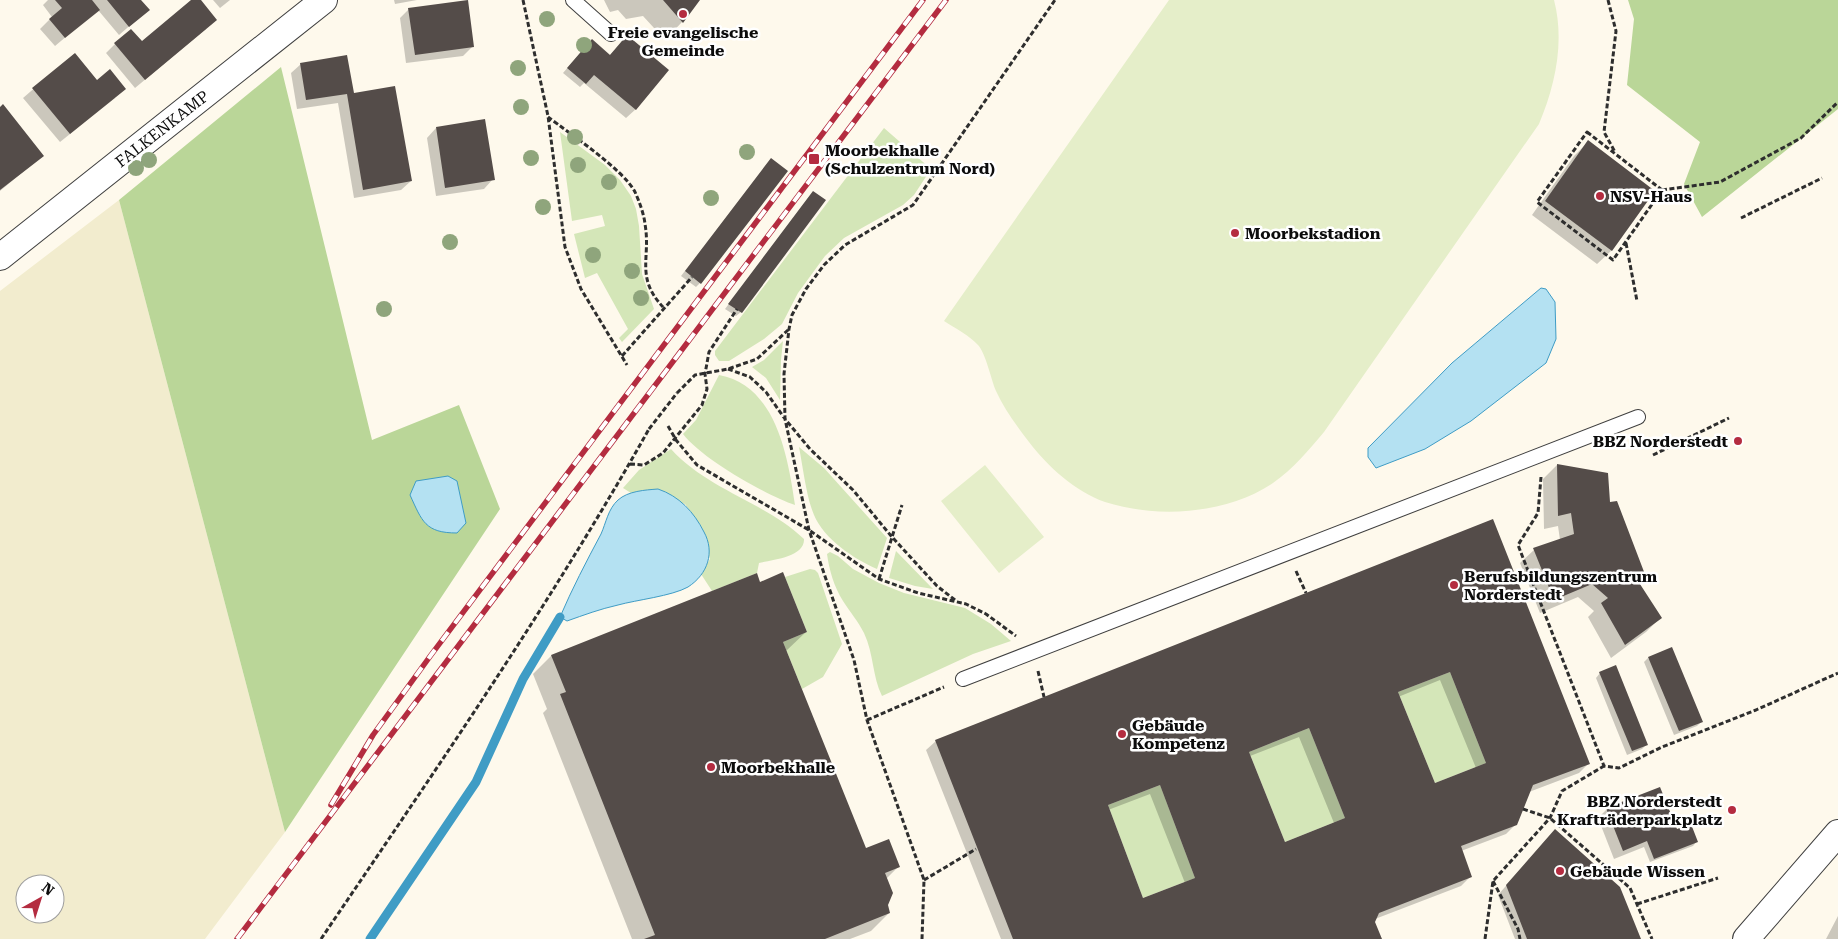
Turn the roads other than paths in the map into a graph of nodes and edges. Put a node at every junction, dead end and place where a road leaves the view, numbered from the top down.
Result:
1 (324, 0) edge
2 (573, 0) edge
3 (611, 34) dead end
4 (0, 257) edge
5 (1638, 418) dead end
6 (963, 679) road end
7 (1838, 833) edge
8 (1746, 939) edge

1 - 4 street, FALKENKAMP
2 - 3 lane
5 - 6 lane
7 - 8 street

